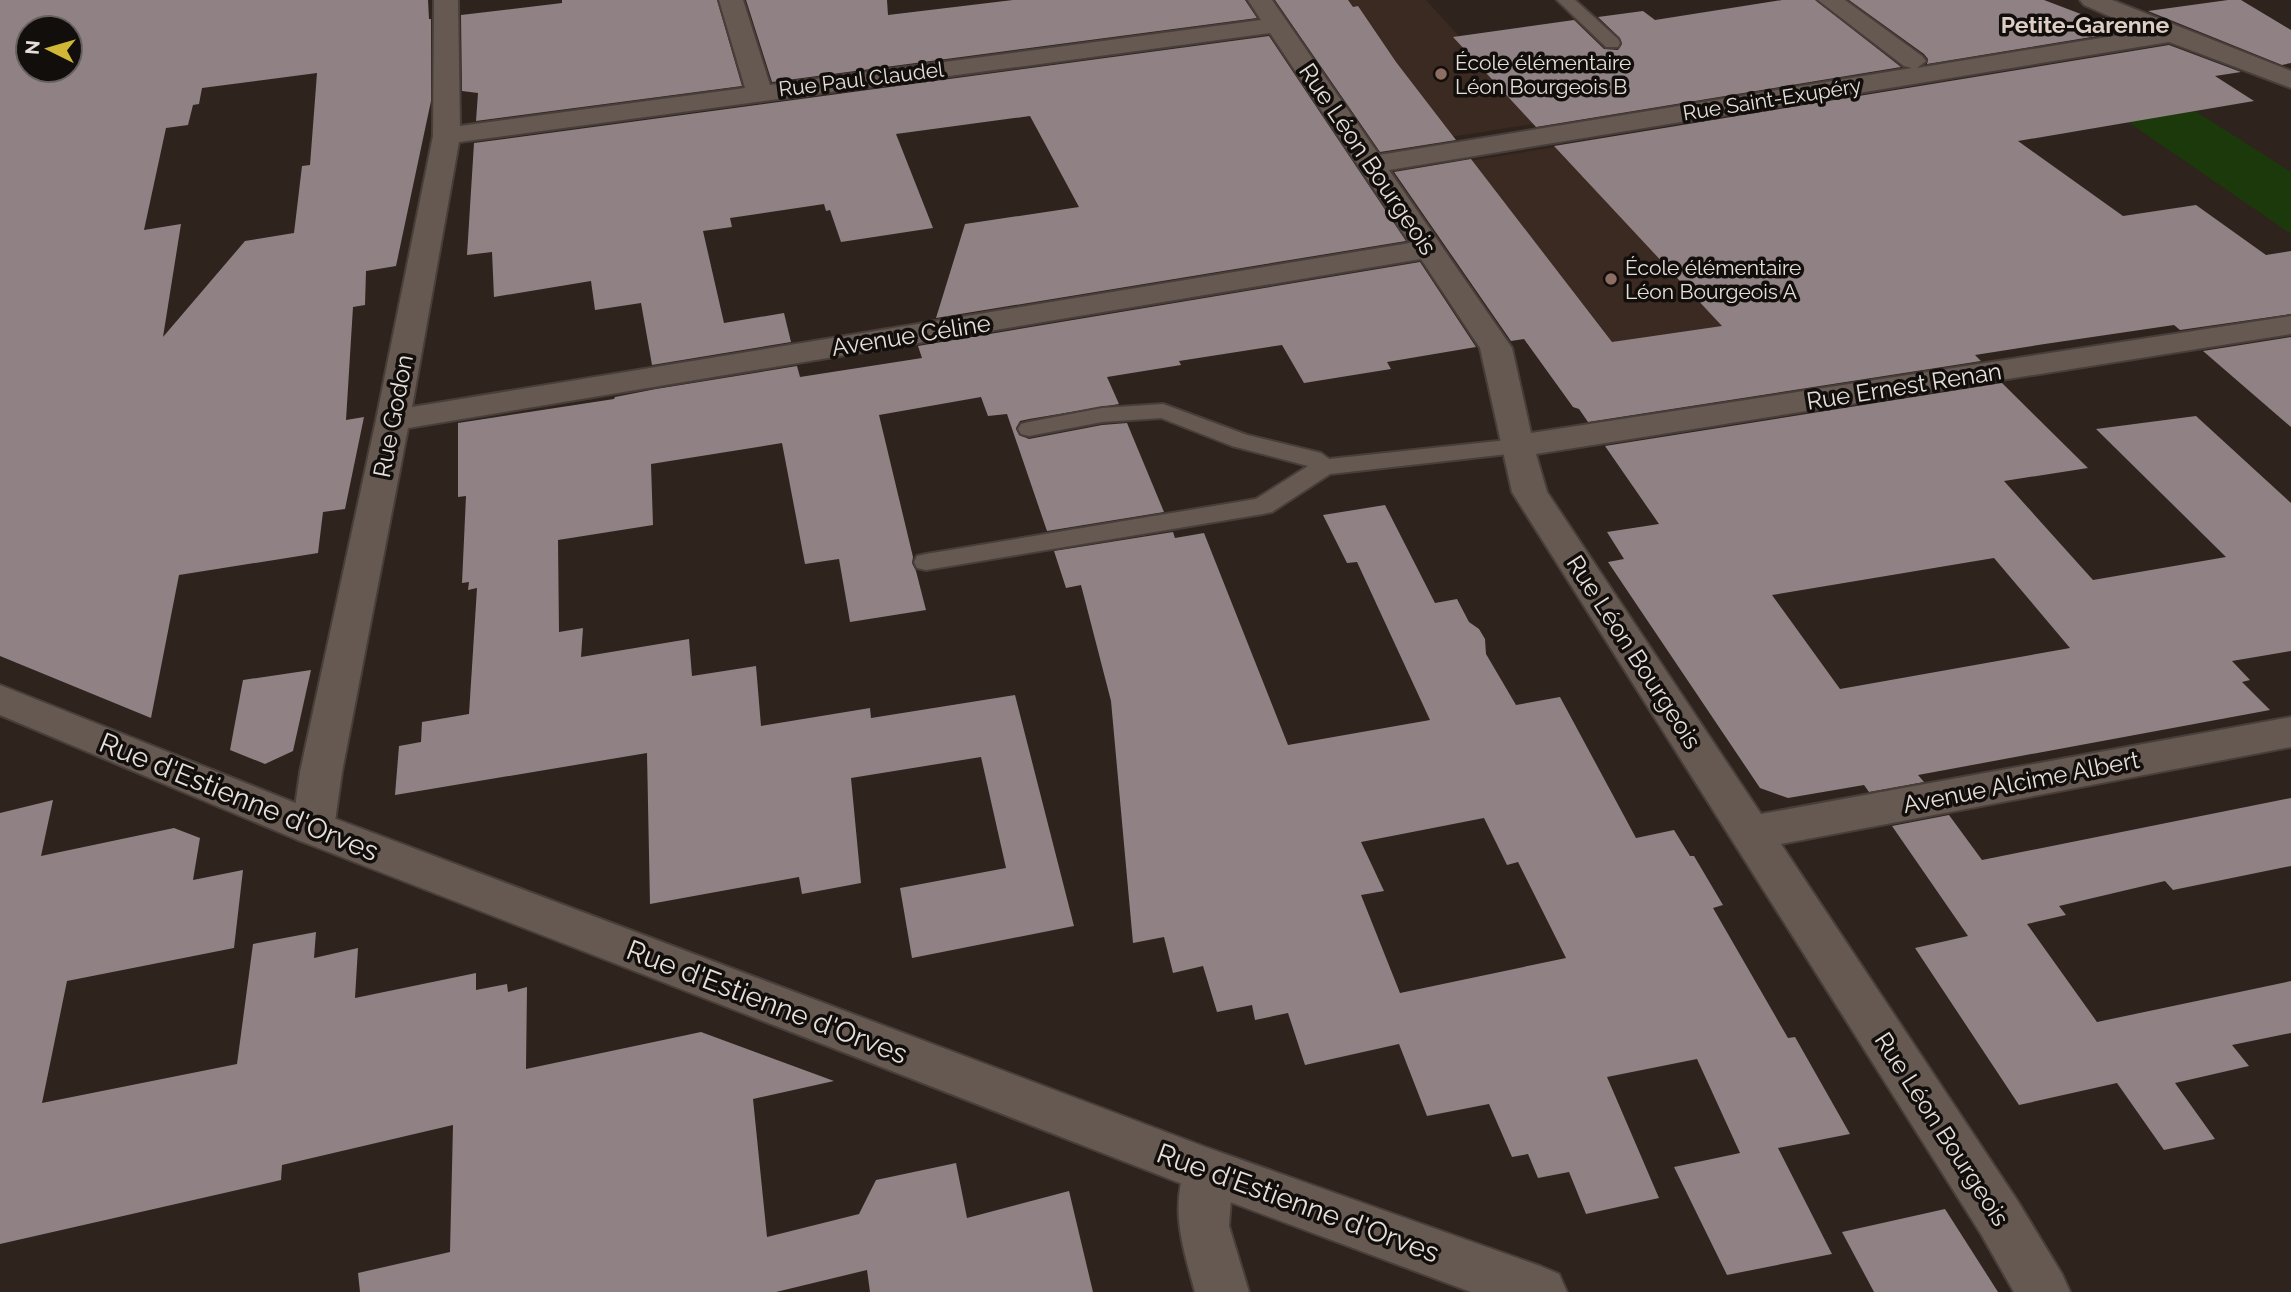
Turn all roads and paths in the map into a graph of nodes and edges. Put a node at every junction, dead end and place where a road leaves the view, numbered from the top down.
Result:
1 (446, 0) edge
2 (731, 0) edge
3 (1565, 0) edge
4 (1830, 0) edge
5 (2092, 0) edge
6 (1268, 12) edge
7 (2171, 34) junction
8 (1612, 43) dead end
9 (1913, 61) dead end
10 (2291, 80) edge
11 (759, 93) junction
12 (447, 136) junction
13 (1372, 164) junction
14 (1430, 249) junction
15 (2291, 325) edge
16 (393, 420) junction
17 (1029, 429) dead end
18 (1517, 446) junction
19 (1324, 467) junction
20 (926, 562) dead end
21 (0, 699) edge
22 (2291, 732) edge
23 (313, 828) junction
24 (1752, 833) junction
25 (1208, 1171) junction
26 (1222, 1292) edge
27 (1540, 1292) edge
28 (2043, 1292) edge

1 - 12 street, Rue Godon
2 - 11 street
3 - 8 lane
4 - 9 street
5 - 7 street
6 - 11 street, Rue Paul Claudel
6 - 13 street, Rue Léon Bourgeois
7 - 10 street
7 - 13 street, Rue Saint-Exupéry
11 - 12 street, Rue Paul Claudel
12 - 16 street, Rue Godon
13 - 14 street, Rue Léon Bourgeois
14 - 16 street, Avenue Céline
14 - 18 street, Rue Léon Bourgeois
15 - 18 street, Rue Ernest Renan
16 - 23 street, Rue Godon
17 - 19 lane
18 - 19 lane
18 - 24 street, Rue Léon Bourgeois
19 - 20 lane
21 - 23 street, Rue d'Estienne d'Orves
22 - 24 street, Avenue Alcime Albert
23 - 25 street, Rue d'Estienne d'Orves
24 - 28 street, Rue Léon Bourgeois
25 - 26 street
25 - 27 street, Rue d'Estienne d'Orves

